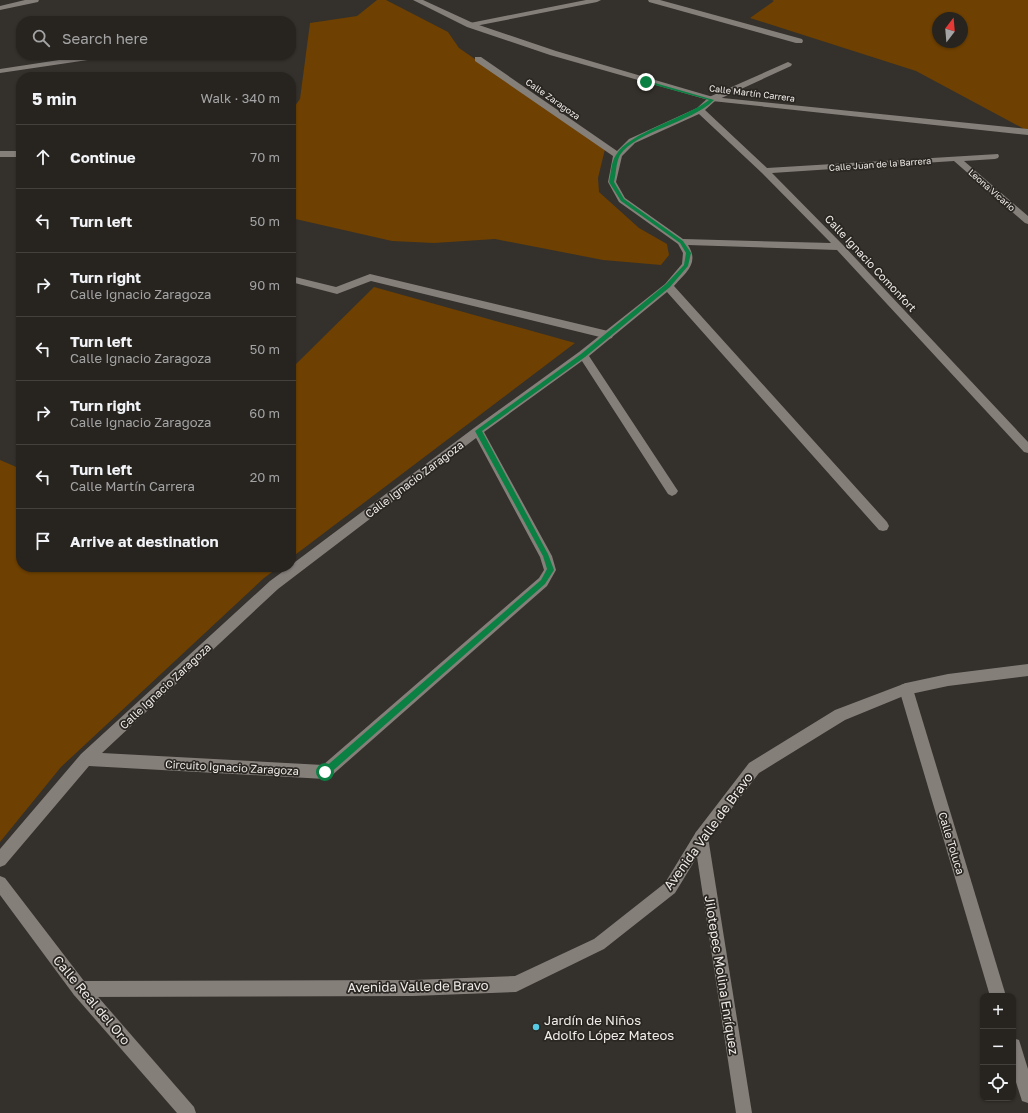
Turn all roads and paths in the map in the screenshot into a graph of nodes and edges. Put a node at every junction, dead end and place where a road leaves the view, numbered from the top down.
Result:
1 (35, 0) edge
2 (417, 0) edge
3 (597, 0) edge
4 (652, 0) edge
5 (0, 8) edge
6 (470, 25) junction
7 (799, 41) dead end
8 (478, 59) dead end
9 (74, 60) edge
10 (788, 64) dead end
11 (0, 71) edge
12 (712, 100) junction
13 (700, 110) junction
14 (1028, 132) edge
15 (0, 154) edge
16 (16, 154) edge
17 (618, 155) junction
18 (995, 156) dead end
19 (957, 159) junction
20 (765, 171) junction
21 (1028, 221) edge
22 (681, 242) junction
23 (840, 247) junction
24 (296, 280) edge
25 (668, 286) junction
26 (608, 335) junction
27 (583, 355) junction
28 (478, 431) junction
29 (1023, 436) edge
30 (1028, 449) edge
31 (672, 491) dead end
32 (883, 526) dead end
33 (296, 568) edge
34 (291, 572) edge
35 (1028, 670) edge
36 (906, 690) junction
37 (86, 759) junction
38 (701, 837) junction
39 (0, 860) edge
40 (0, 883) edge
41 (80, 989) junction
42 (997, 993) edge
43 (1016, 1056) edge
44 (1028, 1096) edge
45 (188, 1113) edge
46 (744, 1113) edge

1 - 5 street
2 - 6 street, Calle Martín Carrera
3 - 6 street
4 - 7 street
6 - 12 street, Calle Martín Carrera
8 - 17 street, Calle Zaragoza
9 - 11 street
10 - 12 street
12 - 13 street
12 - 14 street, Calle Martín Carrera
13 - 17 street
13 - 20 street, Calle Ignacio Comonfort
15 - 16 street
17 - 22 street
18 - 19 street, Calle Juan de la Barrera
19 - 20 street, Calle Juan de la Barrera
19 - 21 street, Leona Vicario
20 - 23 street, Calle Ignacio Comonfort
22 - 23 street
22 - 25 street, Calle Ignacio Zaragoza
23 - 29 street, Calle Ignacio Comonfort
24 - 26 street
25 - 26 street, Calle Ignacio Zaragoza
25 - 32 street
26 - 27 street, Calle Ignacio Zaragoza
27 - 28 street, Calle Ignacio Zaragoza
27 - 31 street
28 - 33 street, Calle Ignacio Zaragoza
28 - 37 street, Circuito Ignacio Zaragoza
29 - 30 street, Calle Ignacio Comonfort
34 - 37 street, Calle Ignacio Zaragoza
35 - 36 street, Avenida Valle de Bravo
36 - 38 street, Avenida Valle de Bravo
36 - 42 street, Calle Toluca
37 - 39 street, Calle Ignacio Zaragoza
38 - 41 street, Avenida Valle de Bravo
38 - 46 street, Jilotepec Molina Enríquez
40 - 41 street, Calle Real del Oro
41 - 45 street, Calle Real del Oro
43 - 44 street

